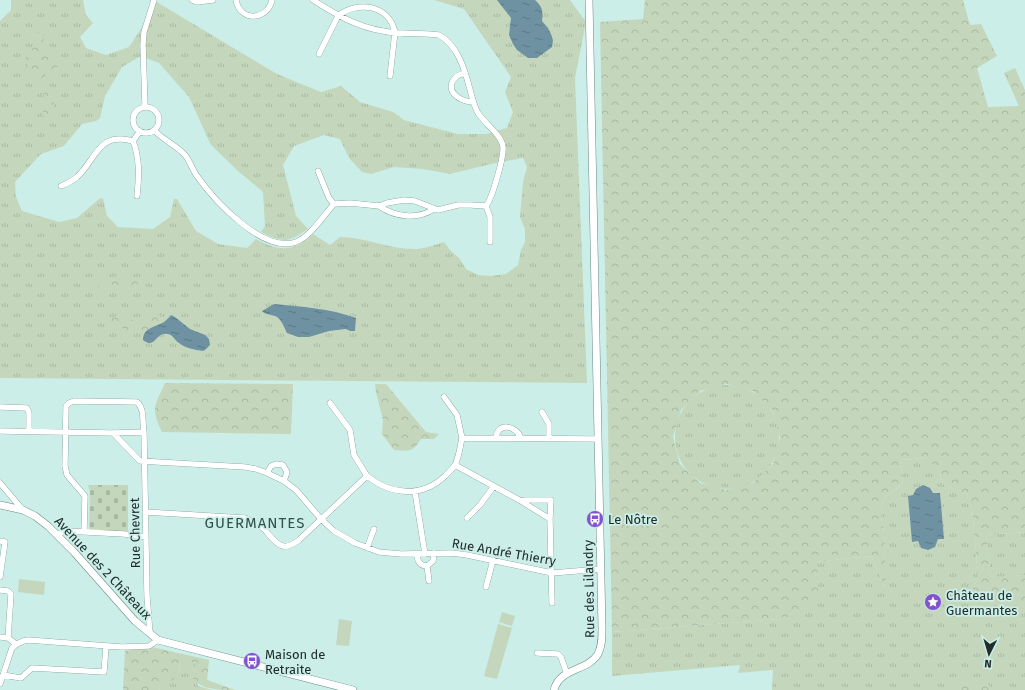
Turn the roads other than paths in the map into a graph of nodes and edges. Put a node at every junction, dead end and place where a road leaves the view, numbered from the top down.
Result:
1 (154, 0) edge
2 (192, 0) edge
3 (213, 0) edge
4 (236, 0) edge
5 (272, 0) edge
6 (313, 0) edge
7 (588, 0) edge
8 (338, 16) junction
9 (395, 32) junction
10 (319, 54) dead end
11 (464, 72) junction
12 (390, 76) dead end
13 (472, 102) junction
14 (145, 106) junction
15 (154, 130) junction
16 (140, 131) junction
17 (133, 141) junction
18 (318, 171) dead end
19 (61, 186) dead end
20 (137, 196) dead end
21 (334, 204) junction
22 (379, 206) junction
23 (486, 206) junction
24 (434, 209) junction
25 (490, 242) dead end
26 (444, 397) dead end
27 (330, 404) dead end
28 (0, 407) edge
29 (542, 412) dead end
30 (0, 431) edge
31 (29, 431) junction
32 (65, 432) junction
33 (144, 432) junction
34 (113, 433) junction
35 (462, 438) junction
36 (496, 438) junction
37 (521, 438) junction
38 (550, 438) junction
39 (598, 439) junction
40 (145, 462) junction
41 (455, 465) junction
42 (267, 473) junction
43 (367, 476) junction
44 (284, 481) junction
45 (0, 483) edge
46 (494, 486) junction
47 (415, 492) junction
48 (521, 501) junction
49 (0, 505) edge
50 (0, 510) edge
51 (24, 510) junction
52 (145, 512) junction
53 (467, 518) dead end
54 (321, 519) junction
55 (550, 519) junction
56 (43, 522) junction
57 (374, 529) dead end
58 (84, 532) junction
59 (57, 534) junction
60 (146, 537) junction
61 (0, 540) edge
62 (367, 548) junction
63 (434, 553) junction
64 (417, 554) junction
65 (425, 554) junction
66 (493, 560) junction
67 (427, 566) junction
68 (601, 569) junction
69 (552, 573) junction
70 (0, 577) edge
71 (429, 581) dead end
72 (486, 587) dead end
73 (0, 590) edge
74 (552, 603) dead end
75 (150, 633) junction
76 (0, 637) edge
77 (8, 638) junction
78 (158, 640) junction
79 (16, 644) junction
80 (106, 647) junction
81 (537, 653) dead end
82 (567, 674) junction
83 (3, 675) junction
84 (0, 684) edge
85 (353, 690) edge
86 (554, 690) edge

1 - 14 street
2 - 3 street
4 - 5 street
6 - 8 street
7 - 39 main road, Rue des Lilandry
8 - 9 street
8 - 9 street
8 - 10 street
9 - 11 street
9 - 12 street
11 - 13 street
11 - 13 street
13 - 23 street
14 - 15 street
14 - 16 street
15 - 16 street
15 - 21 street
16 - 17 street
17 - 19 street
17 - 20 street
18 - 21 street
21 - 22 street
22 - 24 street
22 - 24 street
23 - 24 street
23 - 25 street
26 - 35 street
27 - 43 street
28 - 31 street
29 - 38 street
30 - 31 street
31 - 32 street
32 - 33 street, Rue Chevret
32 - 34 street
32 - 58 street
33 - 34 street
33 - 40 street, Rue Chevret
34 - 40 street
35 - 36 street
35 - 41 street
36 - 37 street
36 - 37 street
37 - 38 street
38 - 39 street
39 - 68 main road, Rue des Lilandry
40 - 42 street, Rue André Thierry
40 - 52 street, Rue Chevret
41 - 46 street
41 - 47 street
42 - 44 street, Rue André Thierry
42 - 44 street
43 - 47 street
43 - 54 street
44 - 54 street, Rue André Thierry
45 - 51 street
46 - 48 street
46 - 53 street
47 - 65 street
48 - 55 street
48 - 55 street
49 - 51 main road, Avenue des 2 Châteaux
50 - 56 main road, Avenue des 2 Châteaux
51 - 56 main road, Avenue des 2 Châteaux
52 - 54 street
52 - 60 street, Rue Chevret
54 - 62 street, Rue André Thierry
55 - 69 street
56 - 59 main road, Avenue des 2 Châteaux
57 - 62 street
58 - 59 street
58 - 60 street
59 - 75 main road, Avenue des 2 Châteaux
60 - 75 street, Rue Chevret
61 - 70 street
62 - 64 street, Rue André Thierry
63 - 65 street, Rue André Thierry
63 - 66 street, Rue André Thierry
63 - 67 street
64 - 65 street, Rue André Thierry
64 - 67 street
66 - 69 street, Rue André Thierry
66 - 72 street
67 - 71 street
68 - 69 street, Rue André Thierry
68 - 82 main road, Rue des Lilandry
69 - 74 street
73 - 77 street
75 - 78 main road, Avenue des 2 Châteaux
76 - 77 street
77 - 79 street
78 - 80 street
78 - 85 main road, Avenue des 2 Châteaux
79 - 80 street
79 - 83 street
80 - 83 street
81 - 82 street
82 - 86 main road, Rue des Lilandry
83 - 84 street

